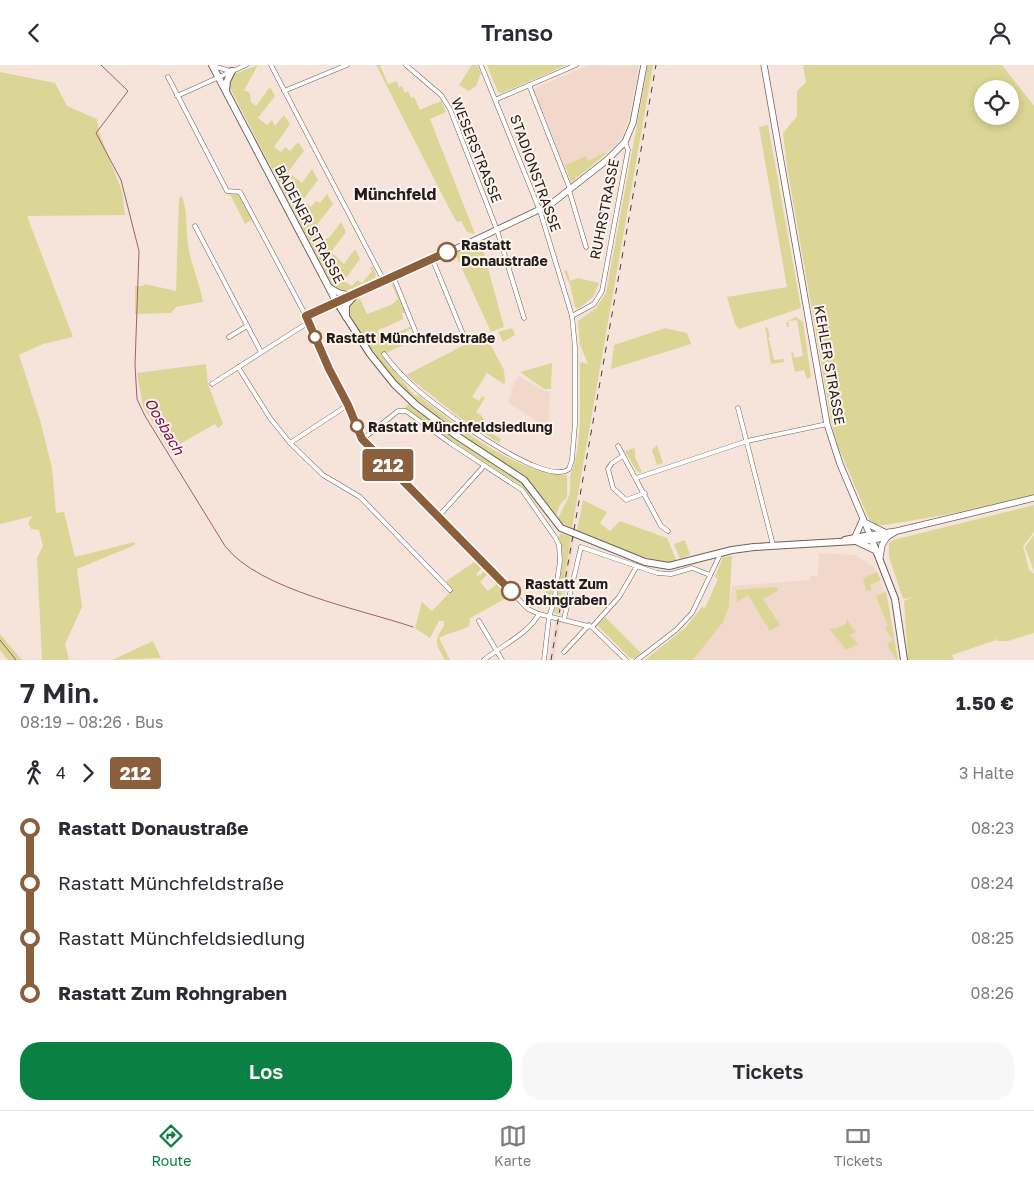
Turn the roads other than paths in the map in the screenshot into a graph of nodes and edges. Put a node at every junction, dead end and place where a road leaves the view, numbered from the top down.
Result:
1 (212, 65) edge
2 (246, 65) edge
3 (271, 65) edge
4 (347, 65) edge
5 (406, 65) edge
6 (481, 65) edge
7 (576, 65) edge
8 (644, 65) edge
9 (764, 65) edge
10 (232, 71) junction
11 (168, 77) dead end
12 (219, 77) junction
13 (529, 85) junction
14 (226, 91) junction
15 (284, 91) junction
16 (177, 96) junction
17 (497, 99) junction
18 (625, 142) junction
19 (569, 190) junction
20 (540, 211) junction
21 (195, 226) dead end
22 (497, 230) junction
23 (586, 247) dead end
24 (432, 258) junction
25 (393, 277) junction
26 (384, 281) junction
27 (328, 287) junction
28 (353, 295) junction
29 (336, 301) junction
30 (306, 316) junction
31 (572, 316) junction
32 (346, 318) junction
33 (524, 318) dead end
34 (309, 322) junction
35 (247, 326) junction
36 (416, 333) dead end
37 (229, 337) dead end
38 (465, 339) dead end
39 (261, 352) junction
40 (384, 354) dead end
41 (238, 367) junction
42 (212, 384) dead end
43 (348, 405) junction
44 (738, 408) dead end
45 (827, 424) junction
46 (362, 439) junction
47 (746, 441) junction
48 (290, 443) junction
49 (618, 446) dead end
50 (623, 456) junction
51 (484, 466) junction
52 (636, 478) junction
53 (645, 493) junction
54 (1034, 498) edge
55 (438, 517) junction
56 (863, 521) junction
57 (668, 531) dead end
58 (886, 535) junction
59 (871, 537) junction
60 (856, 539) junction
61 (773, 545) junction
62 (718, 553) junction
63 (878, 554) junction
64 (637, 566) junction
65 (710, 575) junction
66 (450, 590) dead end
67 (539, 615) junction
68 (549, 617) junction
69 (564, 619) junction
70 (478, 621) dead end
71 (591, 626) junction
72 (495, 650) junction
73 (564, 652) dead end
74 (484, 660) edge
75 (502, 660) edge
76 (544, 660) edge
77 (626, 660) edge
78 (637, 660) edge
79 (904, 660) edge

1 - 10 street
1 - 12 main road, BADENER STRASSE
2 - 10 street
3 - 15 street
4 - 15 street
5 - 22 street, WESERSTRASSE
6 - 17 street, STADIONSTRASSE
7 - 13 street
8 - 18 street, RUHRSTRASSE
9 - 45 street, KEHLER STRASSE
10 - 12 street
10 - 14 main road
11 - 16 street
12 - 14 main road, BADENER STRASSE
12 - 16 street
13 - 17 street
13 - 19 street
14 - 27 main road, BADENER STRASSE
15 - 26 street
16 - 30 street
17 - 20 street, STADIONSTRASSE
18 - 19 street
18 - 31 street, RUHRSTRASSE
19 - 20 street
19 - 23 street
20 - 22 street
20 - 31 street, STADIONSTRASSE
21 - 35 street
22 - 24 street
22 - 33 street, WESERSTRASSE
24 - 25 street
24 - 38 street
25 - 26 street
25 - 36 street
26 - 28 street
27 - 28 street
27 - 29 main road, BADENER STRASSE
28 - 29 street
28 - 32 main road
29 - 30 street
29 - 32 main road, BADENER STRASSE
30 - 34 street
31 - 40 street, STADIONSTRASSE
32 - 62 main road, BADENER STRASSE
34 - 39 street
34 - 43 street
35 - 37 street
35 - 39 street
39 - 41 street
41 - 42 street
41 - 48 street
43 - 46 street
43 - 48 street
44 - 47 street
45 - 47 street
45 - 56 street, KEHLER STRASSE
46 - 51 street
46 - 55 street
47 - 52 street
47 - 61 street
48 - 66 street
49 - 50 street
50 - 52 street
50 - 53 street
51 - 55 street
51 - 68 street
52 - 53 street
53 - 57 street
54 - 58 street
55 - 67 street
56 - 58 street
56 - 59 street, KEHLER STRASSE
56 - 60 street
58 - 59 street
58 - 63 street
59 - 60 main road, BADENER STRASSE
59 - 63 main road, KEHLER STRASSE
60 - 61 main road, BADENER STRASSE
60 - 63 main road
61 - 62 main road, BADENER STRASSE
62 - 65 street
63 - 79 main road, KEHLER STRASSE
64 - 65 street
64 - 69 street
64 - 71 street
65 - 78 street
67 - 68 street
67 - 72 street
68 - 69 street
68 - 76 street
69 - 71 street
70 - 72 street
71 - 73 street
71 - 77 street
72 - 74 street
72 - 75 street

